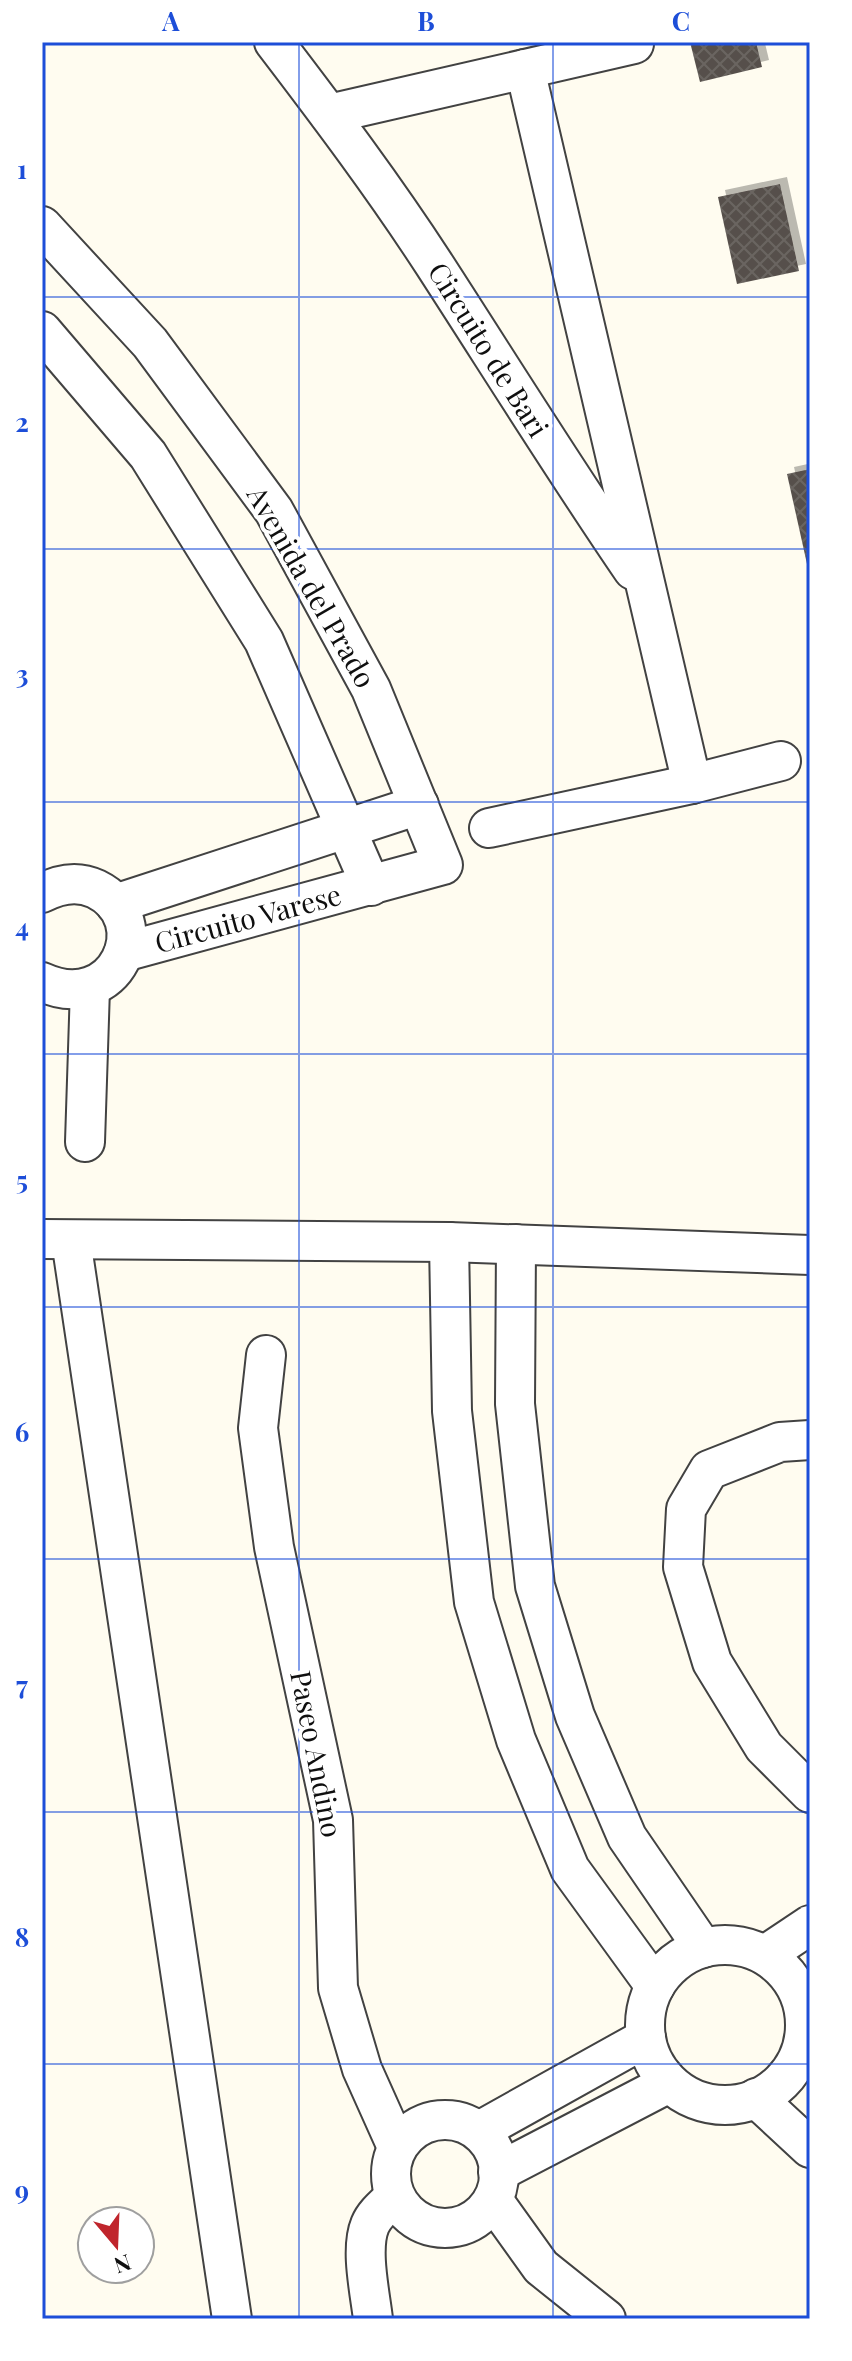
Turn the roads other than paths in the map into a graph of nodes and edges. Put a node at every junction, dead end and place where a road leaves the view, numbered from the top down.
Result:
1 (274, 42) edge
2 (634, 44) edge
3 (525, 69) junction
4 (329, 114) junction
5 (42, 226) edge
6 (42, 331) edge
7 (646, 588) junction
8 (781, 761) dead end
9 (692, 784) junction
10 (419, 805) junction
11 (489, 828) dead end
12 (348, 830) junction
13 (443, 865) joint
14 (46, 880) edge
15 (371, 886) junction
16 (115, 904) junction
17 (124, 952) junction
18 (42, 982) edge
19 (90, 988) junction
20 (85, 1142) dead end
21 (56, 1240) edge
22 (449, 1242) junction
23 (516, 1244) junction
24 (810, 1255) edge
25 (266, 1355) dead end
26 (810, 1440) edge
27 (806, 1781) edge
28 (810, 1925) edge
29 (703, 1948) junction
30 (765, 1955) junction
31 (655, 1986) junction
32 (806, 1998) edge
33 (646, 2038) junction
34 (803, 2070) edge
35 (669, 2083) junction
36 (756, 2098) junction
37 (479, 2131) junction
38 (397, 2147) junction
39 (810, 2148) edge
40 (495, 2186) junction
41 (395, 2196) junction
42 (232, 2319) edge
43 (373, 2319) edge
44 (606, 2319) edge

1 - 4 street, Circuito de Bari
2 - 3 street
3 - 4 street
3 - 7 street, Circuito de Bari
4 - 7 street, Circuito de Bari
5 - 10 street, Avenida del Prado
6 - 12 street
7 - 9 street, Circuito de Bari
8 - 9 street
9 - 11 street
10 - 12 street, Circuito Varese
10 - 13 street, Avenida del Prado
12 - 15 street
12 - 16 street, Circuito Varese
13 - 15 street, Circuito Varese
14 - 16 street
15 - 17 street, Circuito Varese
16 - 17 street, Circuito Varese
17 - 19 street, Circuito Varese
18 - 19 street
19 - 20 street
21 - 22 street
21 - 42 street
22 - 23 street
22 - 31 street
23 - 24 street
23 - 29 street
25 - 38 street, Paseo Andino
26 - 27 street
28 - 30 street
29 - 30 street
29 - 31 street
30 - 32 street
31 - 33 street
32 - 34 street
33 - 35 street
33 - 37 street
34 - 36 street
35 - 36 street
35 - 40 street
36 - 39 street
37 - 38 street
37 - 40 street
38 - 41 street, Paseo Andino
40 - 41 street
40 - 44 street
41 - 43 street

